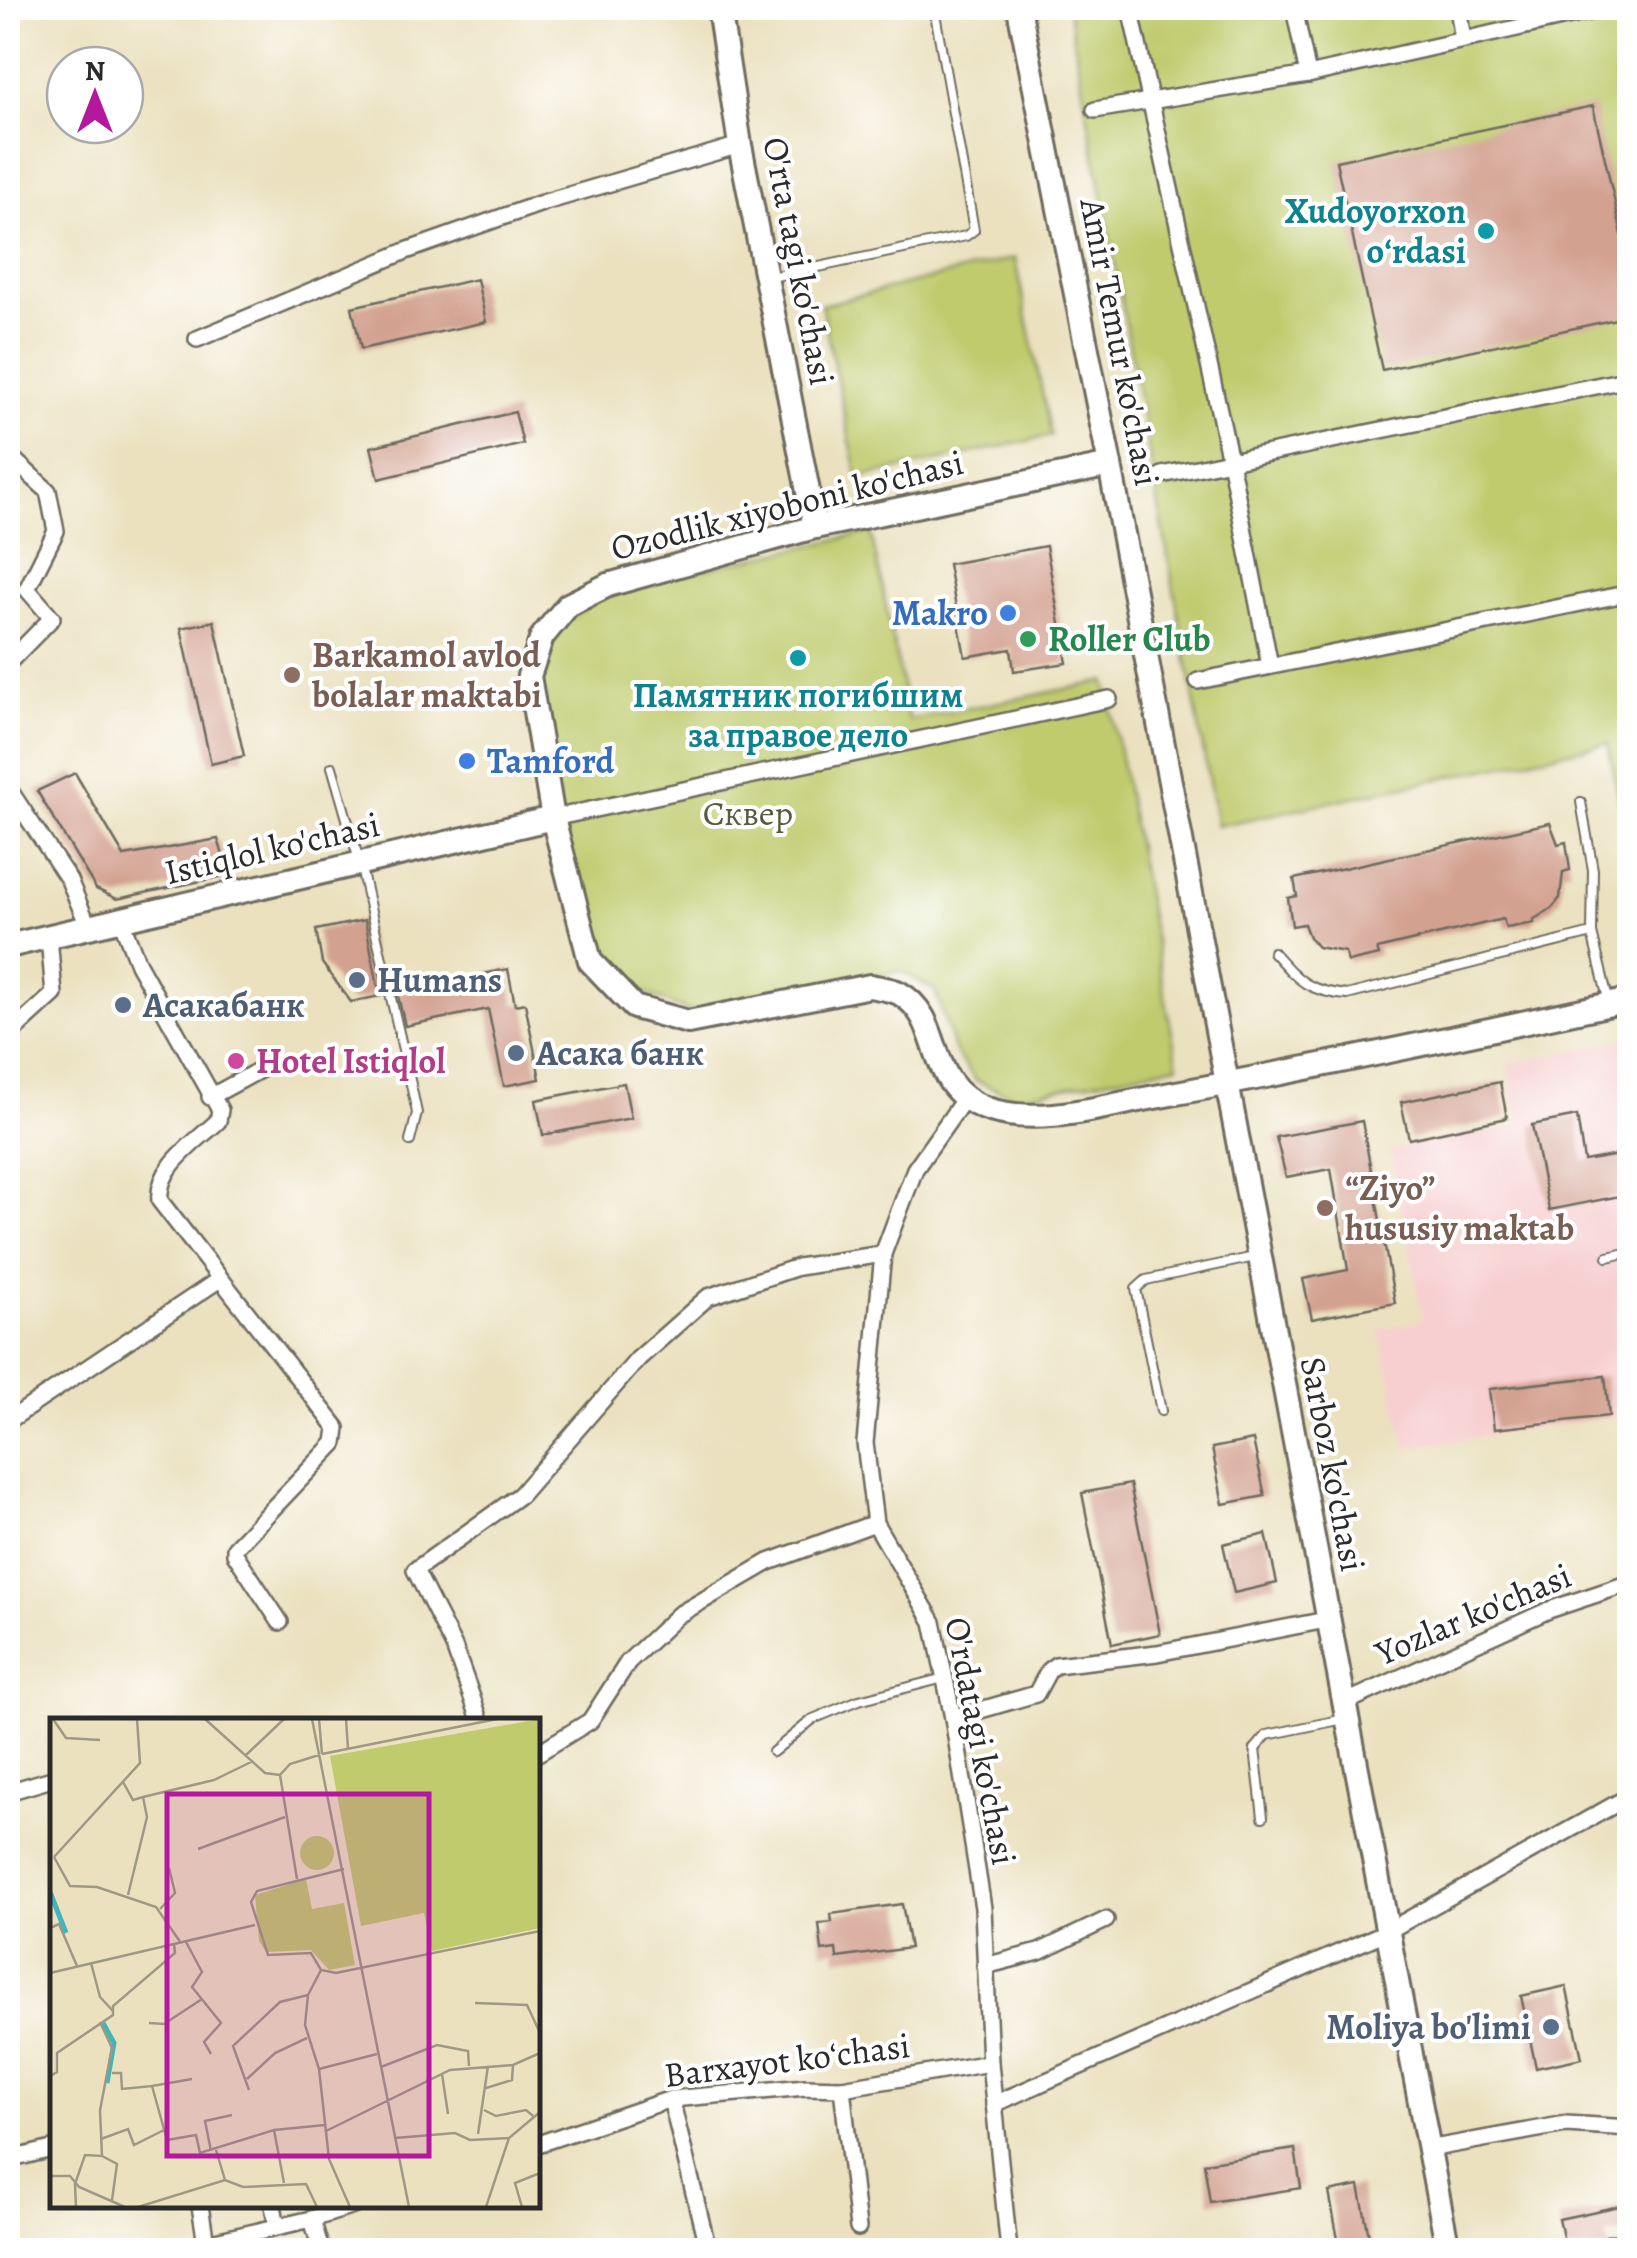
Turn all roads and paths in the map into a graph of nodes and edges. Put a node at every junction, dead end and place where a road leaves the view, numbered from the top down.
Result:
1 (719, 8) edge
2 (937, 8) edge
3 (1018, 8) edge
4 (1130, 8) edge
5 (1294, 8) edge
6 (1458, 8) edge
7 (1606, 8) edge
8 (1462, 40) junction
9 (1308, 75) junction
10 (1151, 99) junction
11 (1095, 110) dead end
12 (740, 145) junction
13 (766, 278) junction
14 (197, 339) dead end
15 (1630, 379) edge
16 (14, 460) dead end
17 (1230, 460) junction
18 (1110, 465) junction
19 (1162, 476) dead end
20 (815, 528) junction
21 (1630, 593) edge
22 (8, 663) edge
23 (1270, 666) junction
24 (1198, 681) dead end
25 (1152, 690) joint
26 (1109, 699) dead end
27 (332, 767) dead end
28 (8, 788) edge
29 (1581, 802) dead end
30 (553, 818) junction
31 (360, 864) junction
32 (122, 920) junction
33 (89, 928) junction
34 (1592, 933) junction
35 (49, 937) junction
36 (8, 946) edge
37 (1273, 952) dead end
38 (1620, 1002) edge
39 (8, 1036) edge
40 (266, 1066) dead end
41 (1227, 1084) junction
42 (210, 1098) junction
43 (965, 1098) junction
44 (410, 1141) dead end
45 (1630, 1252) edge
46 (883, 1254) junction
47 (1259, 1256) junction
48 (1608, 1258) dead end
49 (220, 1279) junction
50 (1161, 1411) dead end
51 (8, 1421) edge
52 (875, 1524) junction
53 (1630, 1583) edge
54 (1326, 1620) junction
55 (280, 1622) dead end
56 (944, 1678) junction
57 (1343, 1711) junction
58 (479, 1718) edge
59 (953, 1718) junction
60 (540, 1752) edge
61 (773, 1752) dead end
62 (50, 1780) edge
63 (8, 1792) edge
64 (1630, 1796) edge
65 (1263, 1816) dead end
66 (1106, 1920) dead end
67 (1386, 1932) junction
68 (986, 1966) junction
69 (990, 2063) junction
70 (842, 2088) junction
71 (670, 2100) junction
72 (994, 2104) junction
73 (1630, 2128) edge
74 (540, 2143) edge
75 (1428, 2149) junction
76 (50, 2150) edge
77 (8, 2160) edge
78 (200, 2208) edge
79 (273, 2208) edge
80 (348, 2208) edge
81 (312, 2220) junction
82 (277, 2226) junction
83 (858, 2228) dead end
84 (321, 2250) edge
85 (708, 2250) edge
86 (1009, 2250) edge
87 (1448, 2250) edge

1 - 12 main road, O'rta tagi ko'chasi
2 - 13 lane
3 - 18 main road, Amir Temur ko'chasi
4 - 10 street
5 - 9 street
6 - 8 street
7 - 8 street
8 - 9 street
9 - 10 street
10 - 11 street
10 - 17 street
12 - 13 main road, O'rta tagi ko'chasi
12 - 14 street
13 - 20 main road, O'rta tagi ko'chasi
15 - 17 street
16 - 22 street
17 - 19 street
17 - 23 street
18 - 20 main road, Ozodlik xiyoboni ko'chasi
18 - 25 main road, Amir Temur ko'chasi
20 - 30 main road, Ozodlik xiyoboni ko'chasi
21 - 23 street
23 - 24 street
25 - 41 main road, Sarboz ko'chasi
26 - 30 street
27 - 31 lane
28 - 33 street
29 - 34 lane
30 - 31 main road, Istiqlol ko'chasi
30 - 43 main road, Ozodlik xiyoboni ko'chasi
31 - 32 main road, Istiqlol ko'chasi
31 - 44 lane
32 - 33 main road, Istiqlol ko'chasi
32 - 42 street
33 - 35 main road, Istiqlol ko'chasi
34 - 37 lane
34 - 38 lane
35 - 36 main road, Istiqlol ko'chasi
35 - 39 street
38 - 41 main road
40 - 42 street
41 - 43 main road
41 - 47 main road, Sarboz ko'chasi
42 - 49 street
43 - 46 street, O'rdatagi ko'chasi
45 - 48 lane
46 - 52 street, O'rdatagi ko'chasi
46 - 58 street
47 - 50 lane
47 - 54 main road, Sarboz ko'chasi
49 - 51 street
49 - 55 street
52 - 56 street, O'rdatagi ko'chasi
52 - 60 street
53 - 57 street, Yozlar ko'chasi
54 - 57 main road, Sarboz ko'chasi
54 - 59 street
56 - 59 street, O'rdatagi ko'chasi
56 - 61 lane
57 - 65 lane
57 - 67 main road, Sarboz ko'chasi
59 - 68 street, O'rdatagi ko'chasi
62 - 63 street
64 - 67 street
66 - 68 street
67 - 72 street
67 - 75 main road, Sarboz ko'chasi
68 - 69 street, O'rdatagi ko'chasi
69 - 70 street, Barxayot koʻchasi
69 - 72 street, O'rdatagi ko'chasi
70 - 71 street, Barxayot koʻchasi
70 - 83 street
71 - 74 street, Barxayot koʻchasi
71 - 85 street
72 - 86 street, O'rdatagi ko'chasi
73 - 75 street
75 - 87 main road, Sarboz ko'chasi
76 - 77 street
78 - 82 street
79 - 82 street
80 - 81 street
81 - 82 street
81 - 84 street

